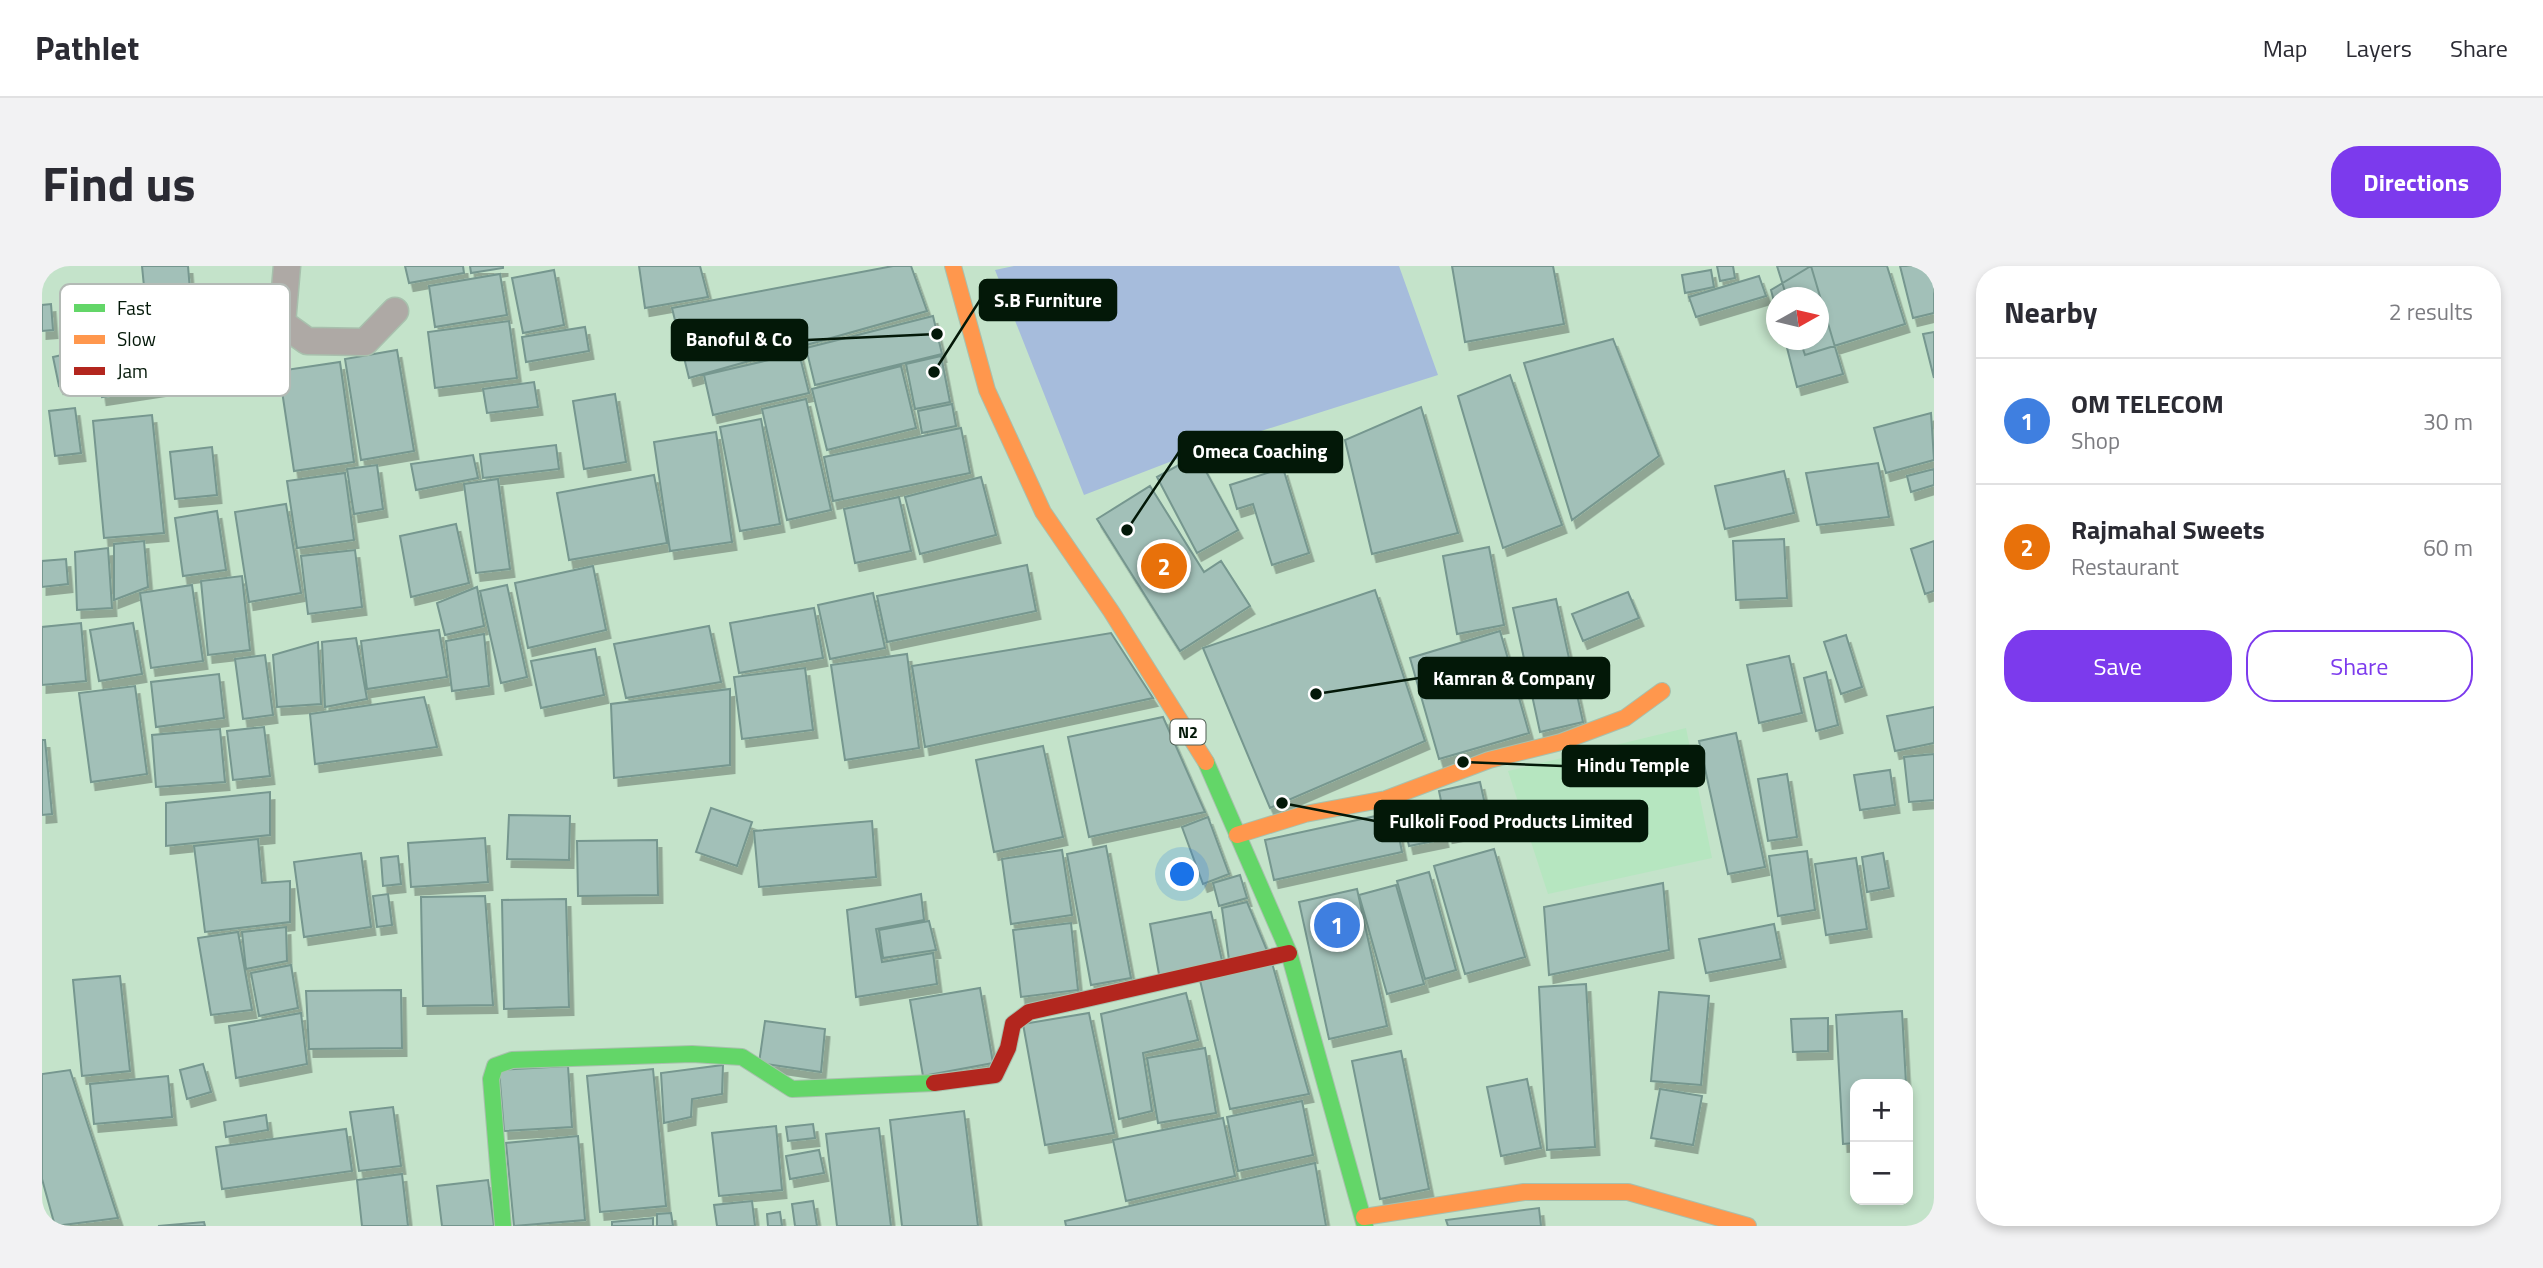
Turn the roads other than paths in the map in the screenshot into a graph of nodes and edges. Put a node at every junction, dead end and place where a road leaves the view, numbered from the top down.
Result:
1 (287, 266) edge
2 (953, 266) edge
3 (285, 284) edge
4 (394, 311) dead end
5 (290, 329) edge
6 (1662, 691) dead end
7 (1237, 835) junction
8 (1289, 953) junction
9 (1364, 1221) edge
10 (503, 1226) edge
11 (1748, 1226) edge

1 - 3 street
2 - 7 main road, N2
4 - 5 street
6 - 7 main road
7 - 8 main road, N2
8 - 9 main road, N2
8 - 10 main road
9 - 11 main road

